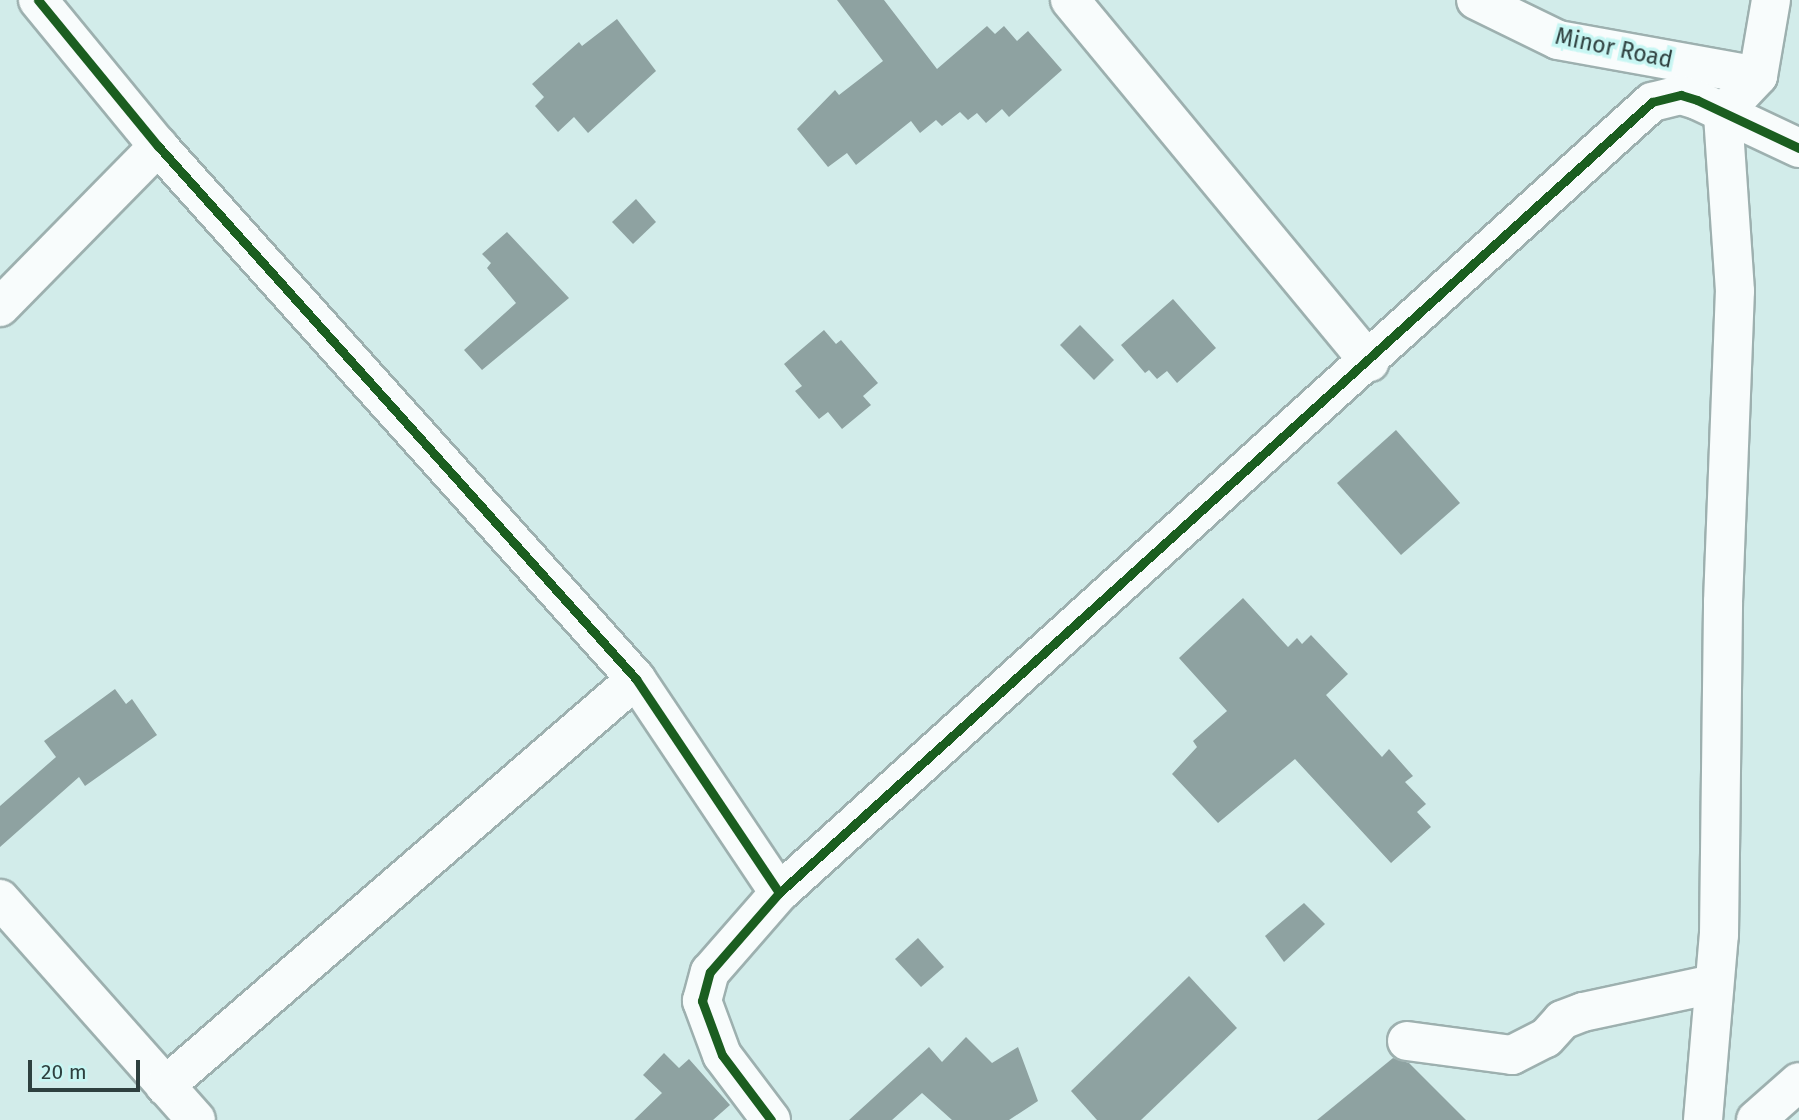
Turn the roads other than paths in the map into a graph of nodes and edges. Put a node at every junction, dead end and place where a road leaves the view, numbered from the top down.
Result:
1 (38, 0) edge
2 (1070, 0) edge
3 (1476, 0) edge
4 (1771, 0) edge
5 (1758, 76) junction
6 (1724, 113) junction
7 (158, 146) junction
8 (1799, 148) edge
9 (0, 307) edge
10 (1370, 362) junction
11 (636, 680) junction
12 (779, 893) junction
13 (0, 900) edge
14 (1714, 984) junction
15 (1406, 1041) dead end
16 (1799, 1082) edge
17 (165, 1086) junction
18 (196, 1120) edge
19 (771, 1120) edge
20 (1703, 1120) edge
21 (1756, 1120) edge

1 - 7 street
2 - 10 street
3 - 5 street, Minor Road
4 - 5 street
5 - 6 street
6 - 8 street
6 - 10 street
6 - 14 street
7 - 9 street
7 - 11 street
10 - 12 street
11 - 12 street
11 - 17 street
12 - 19 street
13 - 17 street
14 - 15 street
14 - 20 street
16 - 21 street
17 - 18 street

